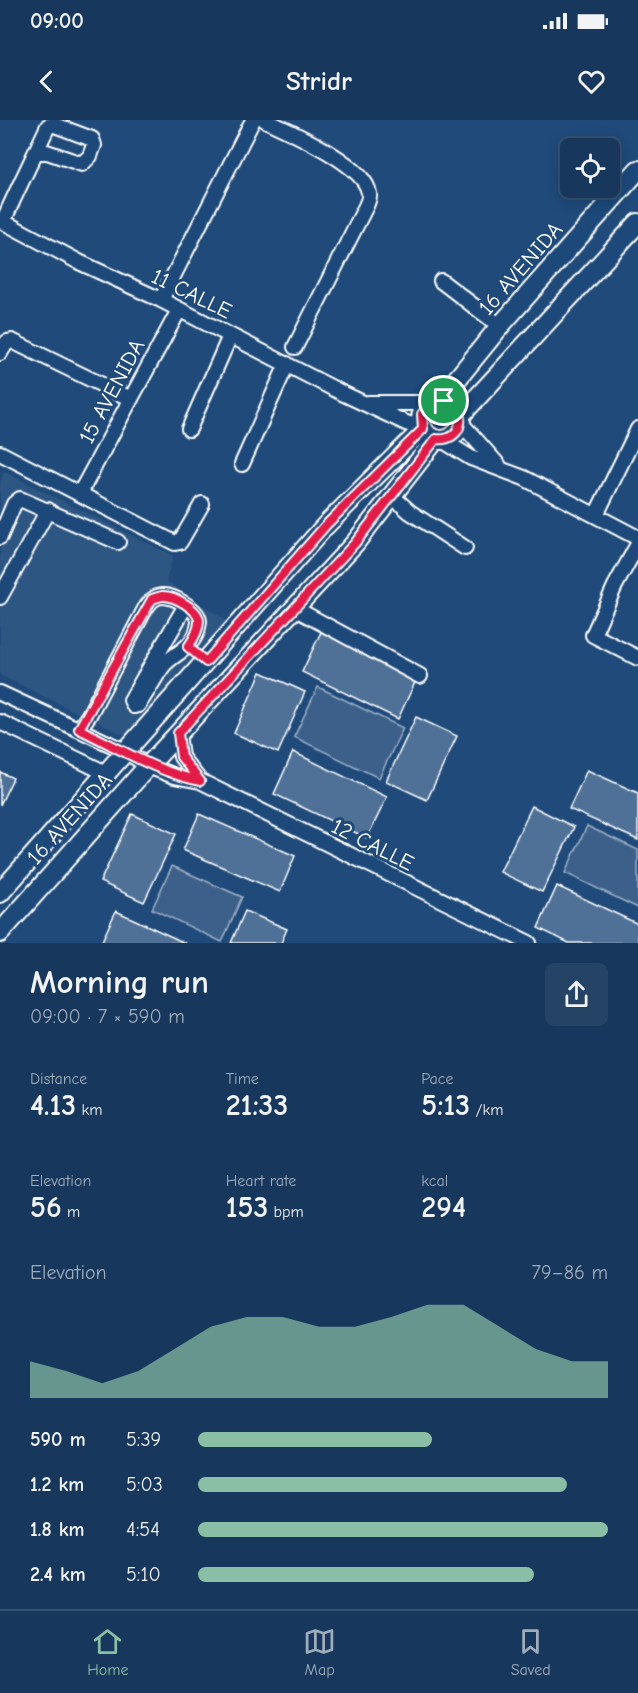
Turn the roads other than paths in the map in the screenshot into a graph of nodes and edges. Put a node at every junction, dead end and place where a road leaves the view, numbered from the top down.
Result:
1 (265, 120) edge
2 (247, 122) edge
3 (36, 152) dead end
4 (638, 170) edge
5 (2, 221) edge
6 (638, 223) edge
7 (441, 281) dead end
8 (161, 300) junction
9 (179, 310) junction
10 (500, 326) junction
11 (230, 336) junction
12 (296, 347) dead end
13 (0, 353) edge
14 (287, 364) junction
15 (131, 399) junction
16 (436, 401) junction
17 (366, 403) junction
18 (461, 419) junction
19 (189, 429) dead end
20 (638, 429) edge
21 (431, 434) junction
22 (0, 453) edge
23 (242, 464) dead end
24 (502, 470) junction
25 (80, 493) junction
26 (392, 496) junction
27 (202, 504) dead end
28 (48, 510) junction
29 (596, 515) junction
30 (0, 537) edge
31 (638, 538) edge
32 (118, 542) dead end
33 (638, 544) edge
34 (465, 548) dead end
35 (0, 597) edge
36 (186, 605) junction
37 (294, 608) junction
38 (188, 647) junction
39 (638, 658) edge
40 (206, 662) junction
41 (420, 676) dead end
42 (0, 693) edge
43 (0, 722) edge
44 (79, 729) junction
45 (178, 733) junction
46 (125, 751) junction
47 (148, 766) junction
48 (106, 773) junction
49 (200, 781) junction
50 (0, 893) edge
51 (0, 933) edge
52 (529, 943) edge

1 - 12 street
2 - 8 street
3 - 5 street
4 - 10 main road, 16 AVENIDA
5 - 8 street, 11 CALLE
6 - 18 main road
7 - 10 street
8 - 9 street, 11 CALLE
9 - 11 street, 11 CALLE
9 - 15 street, 15 AVENIDA
10 - 16 main road, 16 AVENIDA
11 - 14 street, 11 CALLE
11 - 19 street
13 - 15 street
14 - 17 street, 11 CALLE
14 - 23 street
15 - 25 street, 15 AVENIDA
16 - 17 street, 11 CALLE
16 - 18 main road
16 - 21 main road
17 - 21 street, 11 CALLE
18 - 21 main road
18 - 24 street, 11 CALLE
20 - 29 street
21 - 24 street, 11 CALLE
21 - 26 main road, 16 AVENIDA
21 - 40 main road, 16 AVENIDA
22 - 25 street
24 - 29 street, 11 CALLE
25 - 27 street
26 - 34 street
26 - 37 main road, 16 AVENIDA
28 - 30 street
28 - 32 street
28 - 35 street
29 - 31 street, 11 CALLE
33 - 39 street
36 - 38 street
36 - 38 street
36 - 44 street
37 - 41 street
37 - 45 main road, 16 AVENIDA
38 - 40 street
40 - 46 main road, 16 AVENIDA
42 - 44 street, 12 CALLE
43 - 48 street
44 - 46 street, 12 CALLE
45 - 47 main road, 16 AVENIDA
45 - 49 street, 12 CALLE
46 - 47 street, 12 CALLE
46 - 48 main road, 16 AVENIDA
47 - 49 street, 12 CALLE
47 - 51 main road, 16 AVENIDA
48 - 50 main road, 16 AVENIDA
49 - 52 street, 12 CALLE

